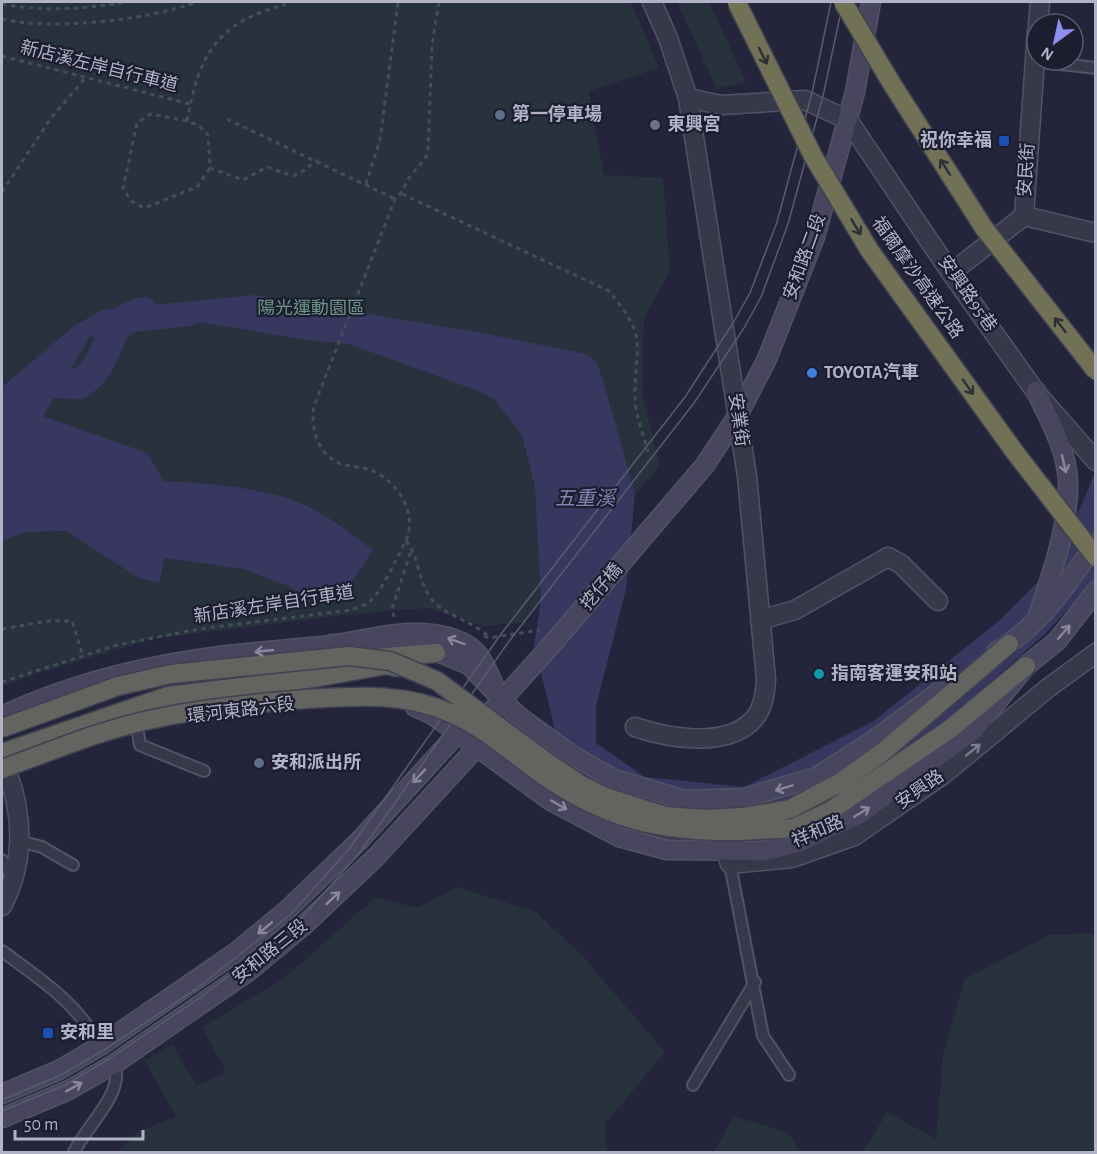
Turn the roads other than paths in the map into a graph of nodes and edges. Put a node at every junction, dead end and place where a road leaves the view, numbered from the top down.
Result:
1 (652, 2) edge
2 (843, 2) edge
3 (871, 2) edge
4 (737, 3) dead end
5 (1033, 72) edge
6 (688, 98) junction
7 (848, 120) junction
8 (1024, 216) junction
9 (1095, 233) edge
10 (951, 273) junction
11 (1095, 371) edge
12 (1036, 391) junction
13 (738, 415) junction
14 (1095, 461) edge
15 (684, 491) joint
16 (1095, 543) edge
17 (1095, 556) edge
18 (1095, 591) edge
19 (938, 601) dead end
20 (760, 620) junction
21 (1036, 622) junction
22 (332, 644) junction
23 (1009, 644) junction
24 (436, 653) junction
25 (1095, 653) edge
26 (1026, 666) junction
27 (518, 682) joint
28 (501, 701) junction
29 (2, 716) edge
30 (483, 721) junction
31 (137, 727) junction
32 (635, 727) dead end
33 (2, 728) edge
34 (536, 729) junction
35 (458, 733) junction
36 (551, 740) junction
37 (2, 742) edge
38 (477, 747) junction
39 (2, 753) edge
40 (507, 770) junction
41 (204, 771) dead end
42 (4, 774) edge
43 (523, 780) junction
44 (399, 797) junction
45 (417, 813) junction
46 (742, 824) junction
47 (20, 842) junction
48 (728, 857) junction
49 (2, 860) edge
50 (73, 865) dead end
51 (13, 878) junction
52 (2, 906) edge
53 (2, 951) edge
54 (755, 982) junction
55 (100, 1046) junction
56 (114, 1064) junction
57 (789, 1075) dead end
58 (693, 1085) dead end
59 (2, 1094) edge
60 (2, 1118) edge
61 (74, 1152) edge

1 - 6 street, 安業街
11 -> 2 highway, bridge
3 - 7 main road, 安和路二段
4 -> 17 highway, 福爾摩沙高速公路, bridge
5 - 8 street, 安民街
6 - 7 street
6 - 13 street, 安業街
7 - 10 street, 安興路95巷
7 - 13 main road, 安和路二段
8 - 9 street
8 - 10 street, 安民街
10 - 12 street, 安興路95巷
12 - 14 street, 安興路95巷
12 -> 21 main road
13 - 15 main road, 安和路二段
13 - 20 street, 安業街
15 - 27 main road, 挖仔橋
16 - 21 main road
26 -> 18 main road, 祥和路
19 - 20 street
20 - 32 street, 安業街
21 - 23 main road
22 - 24 main road
28 -> 22 main road
22 -> 29 main road
23 -> 36 main road
23 - 46 highway
24 - 28 main road
24 - 37 highway
48 -> 25 street, 安興路
26 - 46 highway
48 -> 26 main road, 祥和路
27 - 28 main road, 安和路三段
28 - 30 main road, 安和路三段
28 - 34 main road
30 - 35 main road, 安和路三段
30 - 38 main road, 安和路三段
30 - 39 highway
31 - 35 main road, 環河東路六段
31 - 41 lane
31 - 42 main road, 環河東路六段
33 - 46 highway, bridge
34 - 36 main road
34 - 40 main road
35 - 38 main road, 環河東路六段
35 -> 44 main road, 安和路三段
36 - 43 main road
38 - 40 main road, 祥和路
38 - 45 main road, 安和路三段
40 - 43 main road, 祥和路
42 - 46 highway, bridge
42 - 47 street
43 -> 48 main road, 祥和路
44 - 45 main road
44 -> 55 main road, 安和路三段
56 -> 45 main road, 安和路三段
47 - 50 lane
47 - 51 street
48 - 54 lane
49 - 51 lane
51 - 52 street
53 - 55 lane
54 - 57 lane
54 - 58 lane
55 - 59 main road, 安和路三段
60 -> 56 main road, 安和路三段
56 - 61 lane

